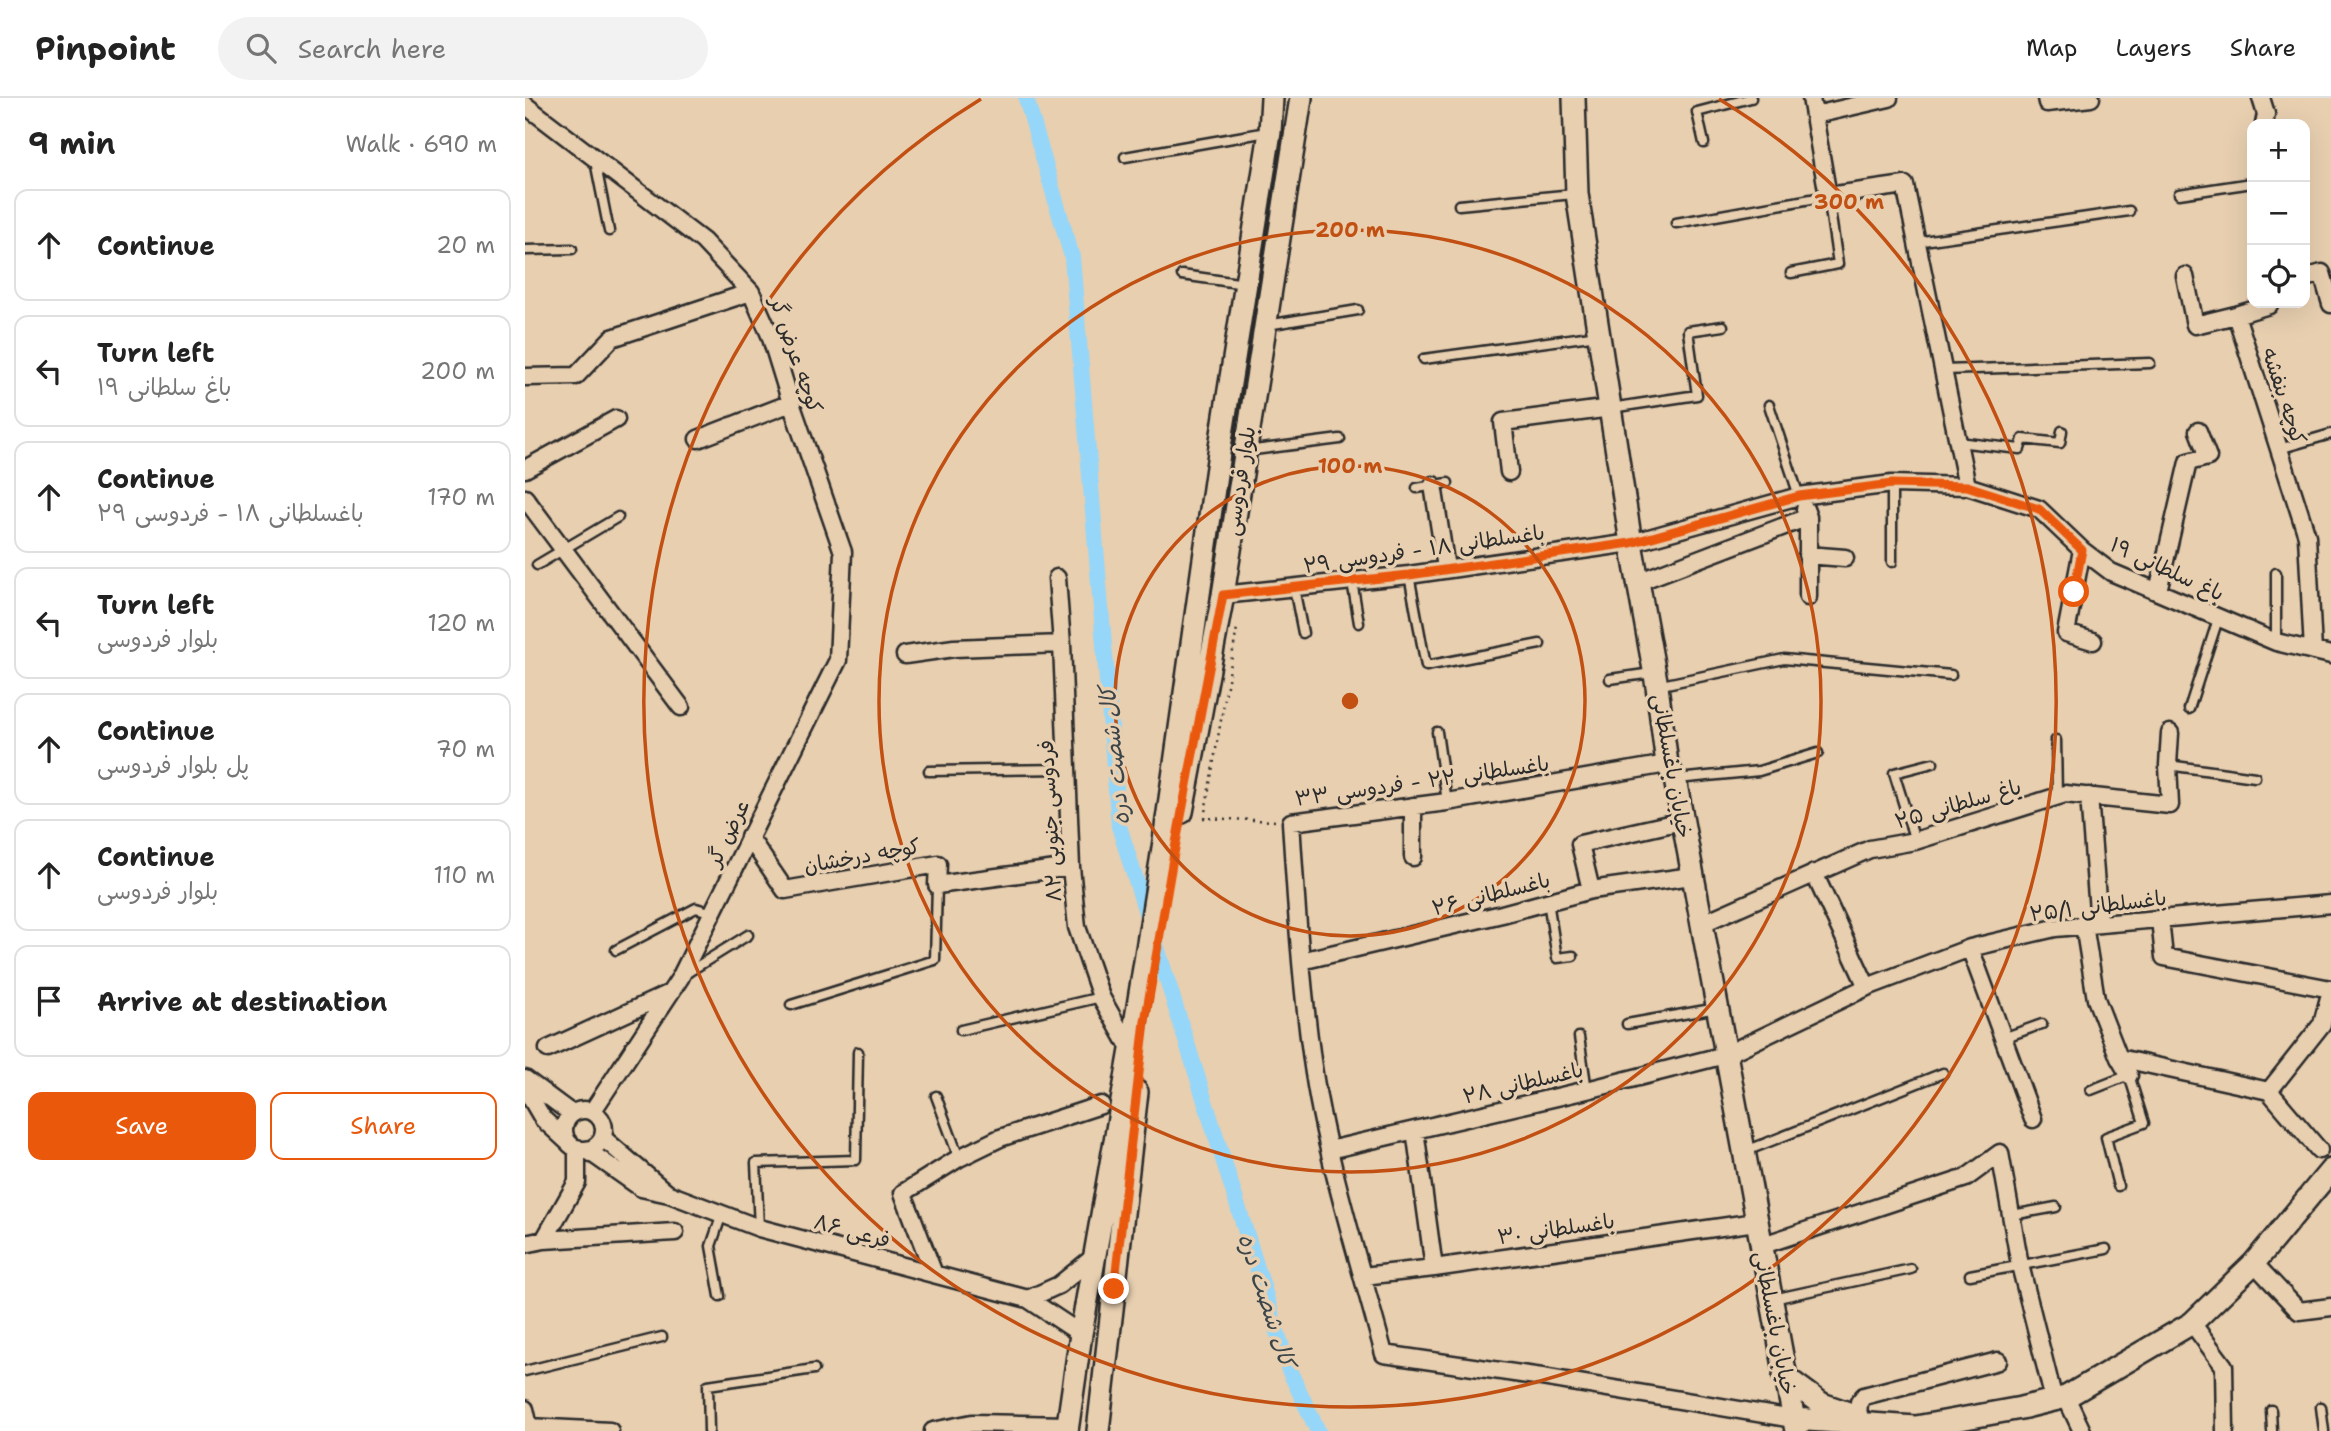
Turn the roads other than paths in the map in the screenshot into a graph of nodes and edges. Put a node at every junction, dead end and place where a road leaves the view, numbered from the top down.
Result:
1 (1272, 98) edge
2 (1301, 98) edge
3 (1574, 98) edge
4 (1751, 98) edge
5 (1811, 98) edge
6 (1889, 98) edge
7 (2046, 98) edge
8 (2091, 98) edge
9 (2261, 98) edge
10 (525, 105) edge
11 (1815, 116) junction
12 (2265, 119) edge
13 (1269, 132) junction
14 (1704, 143) dead end
15 (1125, 157) dead end
16 (594, 158) junction
17 (2247, 184) edge
18 (1577, 194) junction
19 (2179, 194) dead end
20 (1828, 196) junction
21 (1459, 205) dead end
22 (2129, 211) dead end
23 (1676, 223) dead end
24 (609, 231) dead end
25 (1916, 242) junction
26 (572, 249) dead end
27 (525, 250) edge
28 (1791, 273) dead end
29 (1182, 275) dead end
30 (2185, 276) dead end
31 (2310, 277) edge
32 (751, 292) junction
33 (1244, 293) junction
34 (2331, 304) edge
35 (2259, 308) edge
36 (1358, 310) dead end
37 (2236, 315) junction
38 (1267, 316) junction
39 (1723, 326) dead end
40 (1599, 334) junction
41 (1236, 352) junction
42 (1259, 354) junction
43 (1424, 359) dead end
44 (2150, 363) dead end
45 (1941, 370) junction
46 (525, 377) edge
47 (791, 402) junction
48 (1769, 405) dead end
49 (1611, 408) junction
50 (616, 419) dead end
51 (2198, 430) dead end
52 (2061, 431) dead end
53 (2331, 434) edge
54 (698, 439) dead end
55 (1340, 439) dead end
56 (1957, 442) junction
57 (2279, 449) junction
58 (1245, 451) junction
59 (525, 469) edge
60 (1509, 472) dead end
61 (1441, 484) joint
62 (1892, 484) junction
63 (1967, 486) junction
64 (1416, 488) dead end
65 (1799, 496) junction
66 (525, 498) edge
67 (618, 517) dead end
68 (1808, 517) junction
69 (1631, 543) junction
70 (562, 550) junction
71 (2082, 550) junction
72 (843, 552) joint
73 (1807, 555) junction
74 (1845, 558) dead end
75 (1892, 562) dead end
76 (537, 565) dead end
77 (1446, 568) junction
78 (2276, 573) dead end
79 (1409, 575) junction
80 (1057, 578) dead end
81 (1352, 581) junction
82 (1638, 582) junction
83 (1294, 588) junction
84 (2158, 591) junction
85 (1233, 594) junction
86 (1808, 597) dead end
87 (2219, 616) junction
88 (1359, 623) dead end
89 (1303, 633) dead end
90 (2093, 641) dead end
91 (2276, 642) junction
92 (1062, 644) junction
93 (1539, 644) dead end
94 (2313, 651) junction
95 (905, 655) dead end
96 (2331, 655) edge
97 (1951, 675) dead end
98 (1610, 679) dead end
99 (1656, 679) junction
100 (681, 707) dead end
101 (2189, 709) dead end
102 (1437, 732) dead end
103 (2170, 733) dead end
104 (2056, 740) dead end
105 (1818, 753) dead end
106 (1933, 763) dead end
107 (2168, 765) junction
108 (1067, 769) junction
109 (929, 771) dead end
110 (1671, 771) junction
111 (2255, 778) dead end
112 (2057, 796) junction
113 (2089, 796) junction
114 (1447, 802) junction
115 (1413, 806) junction
116 (1682, 821) junction
117 (749, 837) junction
118 (1915, 841) junction
119 (1168, 856) junction
120 (1413, 857) dead end
121 (1071, 867) junction
122 (1814, 873) junction
123 (1692, 876) junction
124 (937, 885) junction
125 (1591, 890) junction
126 (1548, 901) junction
127 (2331, 904) edge
128 (713, 913) junction
129 (2160, 919) junction
130 (1701, 924) junction
131 (2092, 925) junction
132 (748, 934) dead end
133 (1970, 948) junction
134 (616, 950) dead end
135 (1573, 956) dead end
136 (1301, 961) junction
137 (676, 985) junction
138 (1867, 987) junction
139 (2331, 990) edge
140 (1101, 997) junction
141 (791, 1005) dead end
142 (1717, 1008) junction
143 (1141, 1019) junction
144 (1627, 1024) dead end
145 (2042, 1024) dead end
146 (961, 1030) dead end
147 (1579, 1037) dead end
148 (2003, 1038) junction
149 (548, 1049) dead end
150 (1131, 1050) junction
151 (858, 1052) dead end
152 (1725, 1055) junction
153 (2119, 1058) junction
154 (1943, 1073) dead end
155 (2129, 1075) junction
156 (525, 1079) edge
157 (525, 1088) edge
158 (1587, 1090) junction
159 (2091, 1090) dead end
160 (2269, 1091) junction
161 (936, 1096) dead end
162 (1101, 1105) dead end
163 (592, 1112) junction
164 (572, 1114) junction
165 (2033, 1119) dead end
166 (1415, 1130) junction
167 (603, 1138) junction
168 (577, 1147) junction
169 (1329, 1150) junction
170 (2319, 1150) dead end
171 (1743, 1152) junction
172 (959, 1158) junction
173 (2331, 1170) edge
174 (2118, 1186) dead end
175 (669, 1195) junction
176 (2056, 1207) dead end
177 (722, 1214) junction
178 (2012, 1215) junction
179 (1756, 1222) junction
180 (759, 1228) junction
181 (675, 1232) dead end
182 (544, 1240) junction
183 (525, 1244) edge
184 (1760, 1246) junction
185 (2106, 1249) dead end
186 (1095, 1256) junction
187 (2254, 1264) junction
188 (2020, 1265) junction
189 (1434, 1268) junction
190 (1911, 1269) dead end
191 (934, 1274) junction
192 (1970, 1275) dead end
193 (1363, 1276) junction
194 (720, 1296) dead end
195 (1028, 1299) junction
196 (1770, 1300) junction
197 (2331, 1307) edge
198 (2192, 1323) junction
199 (1081, 1334) junction
200 (661, 1337) dead end
201 (1998, 1361) dead end
202 (814, 1369) dead end
203 (525, 1371) edge
204 (1784, 1376) junction
205 (2060, 1399) junction
206 (2321, 1407) dead end
207 (525, 1409) edge
208 (2271, 1410) dead end
209 (1870, 1424) edge
210 (1795, 1425) edge
211 (1067, 1428) edge
212 (529, 1429) edge
213 (610, 1431) edge
214 (709, 1431) edge
215 (933, 1431) edge
216 (1098, 1431) edge
217 (2082, 1431) edge
218 (2225, 1431) edge
219 (2272, 1431) edge
220 (2324, 1431) edge

1 - 13 main road, بلوار فردوسی
2 - 38 main road, بلوار فردوسی
3 - 18 main road, خیابان باغسلطانی
4 - 14 lane
5 - 11 street
6 - 11 street
7 - 8 street
9 - 12 street
10 - 16 street, کوچه عرض گر
11 - 20 street
13 - 15 lane
13 - 33 main road, بلوار فردوسی
16 - 24 lane
16 - 32 street, کوچه عرض گر
17 - 19 lane
18 - 21 lane
18 - 40 main road, خیابان باغسلطانی
20 - 23 lane
20 - 25 street
20 - 28 lane
22 - 25 lane
25 - 45 street
26 - 27 lane
29 - 33 lane
30 - 37 street
31 - 34 street
32 - 46 street
32 - 47 street, کوچه عرض گر
33 - 38 main road
33 - 41 main road, بلوار فردوسی
35 - 37 street
36 - 38 lane
37 - 57 street, کوچه بنفشه
38 - 42 main road, بلوار فردوسی
39 - 49 lane
40 - 43 lane
40 - 49 main road, خیابان باغسلطانی
41 - 42 main road
41 - 119 main road, بلوار فردوسی
42 - 58 main road, بلوار فردوسی
44 - 45 lane
45 - 56 street
47 - 54 street
47 - 72 street, کوچه عرض گر
48 - 65 lane
49 - 60 street
49 - 69 main road, خیابان باغسلطانی
50 - 59 street
51 - 84 street
52 - 56 lane
53 - 57 lane
55 - 58 lane
56 - 63 street
57 - 94 street, کوچه بنفشه
58 - 85 main road, بلوار فردوسی
61 - 64 lane
61 - 77 street
62 - 63 street, باغ سلطانی ۱۹
62 - 65 street, باغ سلطانی ۱۹
62 - 75 lane
63 - 71 street, باغ سلطانی ۱۹
65 - 68 street
65 - 69 street, باغ سلطانی ۱۹
66 - 70 street
67 - 70 lane
68 - 73 street
68 - 82 street
69 - 77 street, باغسلطانی ۱۸ - فردوسی ۲۹
69 - 82 main road, خیابان باغسلطانی
70 - 76 lane
70 - 100 street
71 - 84 street, باغ سلطانی ۱۹
71 - 90 street
72 - 117 street, عرض گر
73 - 74 street
73 - 86 street
77 - 79 street, باغسلطانی ۱۸ - فردوسی ۲۹
78 - 91 lane
79 - 81 street, باغسلطانی ۱۸ - فردوسی ۲۹
79 - 93 lane
80 - 92 street, فردوسی جنوبی ۸۲
81 - 83 street, باغسلطانی ۱۸ - فردوسی ۲۹
81 - 88 lane
82 - 99 main road, خیابان باغسلطانی
83 - 85 street, باغسلطانی ۱۸ - فردوسی ۲۹
83 - 89 lane
84 - 87 street, باغ سلطانی ۱۹
85 - 119 main road, بلوار فردوسی
87 - 91 street, باغ سلطانی ۱۹
87 - 101 lane
91 - 94 street, باغ سلطانی ۱۹
92 - 95 street
92 - 108 street, فردوسی جنوبی ۸۲
94 - 96 street, باغ سلطانی ۱۹
97 - 99 lane
98 - 99 lane
99 - 110 main road, خیابان باغسلطانی
102 - 114 lane
103 - 107 street, باغ سلطانی ۲۵
104 - 112 lane
105 - 110 lane
106 - 118 lane
107 - 111 lane
107 - 113 street, باغ سلطانی ۲۵
108 - 109 lane
108 - 121 street, فردوسی جنوبی ۸۲
110 - 114 street, باغسلطانی ۲۲ - فردوسی ۳۳
110 - 116 main road, خیابان باغسلطانی
112 - 113 street, باغ سلطانی ۲۵
112 - 118 street, باغ سلطانی ۲۵
113 - 131 street
114 - 115 street, باغسلطانی ۲۲ - فردوسی ۳۳
115 - 120 street
115 - 136 street, باغسلطانی ۲۲ - فردوسی ۳۳
116 - 123 main road, خیابان باغسلطانی
116 - 125 street
117 - 124 street, کوچه درخشان
117 - 128 street, عرض گر
118 - 122 street, باغ سلطانی ۲۵
119 - 143 main road
121 - 124 street, کوچه درخشان
121 - 140 street, فردوسی جنوبی ۸۲
122 - 130 street, باغ سلطانی ۲۵
122 - 138 street
123 - 125 street, باغسلطانی ۲۶
123 - 130 main road, خیابان باغسلطانی
124 - 141 lane
125 - 126 street, باغسلطانی ۲۶
126 - 135 lane
126 - 136 street, باغسلطانی ۲۶
127 - 129 street, باغسلطانی ۲۵/۱
128 - 134 lane
128 - 137 street, عرض گر
129 - 131 street, باغسلطانی ۲۵/۱
129 - 139 street
130 - 142 main road, خیابان باغسلطانی
131 - 133 street, باغسلطانی ۲۵/۱
131 - 153 street
132 - 137 lane
133 - 138 street, باغسلطانی ۲۵/۱
133 - 148 street
136 - 169 street
137 - 149 street
137 - 163 street, عرض گر
138 - 152 street, باغسلطانی ۲۵/۱
139 - 160 street
140 - 146 lane
140 - 150 street, فردوسی جنوبی ۸۲
142 - 144 lane
142 - 152 main road, خیابان باغسلطانی
143 - 150 main road
143 - 216 main road
145 - 148 lane
147 - 158 lane
148 - 165 street
150 - 186 main road
151 - 180 lane
152 - 158 street, باغسلطانی ۲۸
152 - 171 main road, خیابان باغسلطانی
153 - 155 street
153 - 160 street
154 - 171 lane
155 - 159 lane
155 - 174 lane
156 - 164 street
157 - 168 street, فرعی ۸۶
158 - 166 street, باغسلطانی ۲۸
160 - 170 street
161 - 172 lane
162 - 172 street
163 - 164 street
163 - 167 street
164 - 168 street
166 - 169 street, باغسلطانی ۲۸
166 - 189 street
167 - 168 street
167 - 175 street
168 - 175 street, فرعی ۸۶
168 - 182 street
169 - 193 street
171 - 179 main road, خیابان باغسلطانی
172 - 191 street
173 - 187 main road
175 - 177 street, فرعی ۸۶
176 - 178 lane
177 - 180 street, فرعی ۸۶
177 - 194 lane
178 - 184 street
178 - 188 street
179 - 184 main road, خیابان باغسلطانی
179 - 189 street, باغسلطانی ۳۰
180 - 191 street, فرعی ۸۶
181 - 182 street
182 - 183 street
184 - 196 main road, خیابان باغسلطانی
185 - 188 lane
186 - 195 street
186 - 199 main road
187 - 197 street
187 - 198 main road
188 - 192 lane
188 - 205 street
189 - 193 street, باغسلطانی ۳۰
190 - 196 lane
191 - 195 street, فرعی ۸۶
193 - 210 street
195 - 199 street, فرعی ۸۶
196 - 204 main road, خیابان باغسلطانی
198 - 205 main road
198 - 218 street
199 - 211 main road
200 - 203 lane
201 - 209 street
202 - 214 lane
204 - 209 main road
204 - 210 main road, خیابان باغسلطانی
205 - 209 main road
205 - 217 street
206 - 220 lane
207 - 212 street
208 - 219 lane
209 - 210 main road
211 - 215 street
212 - 213 street

